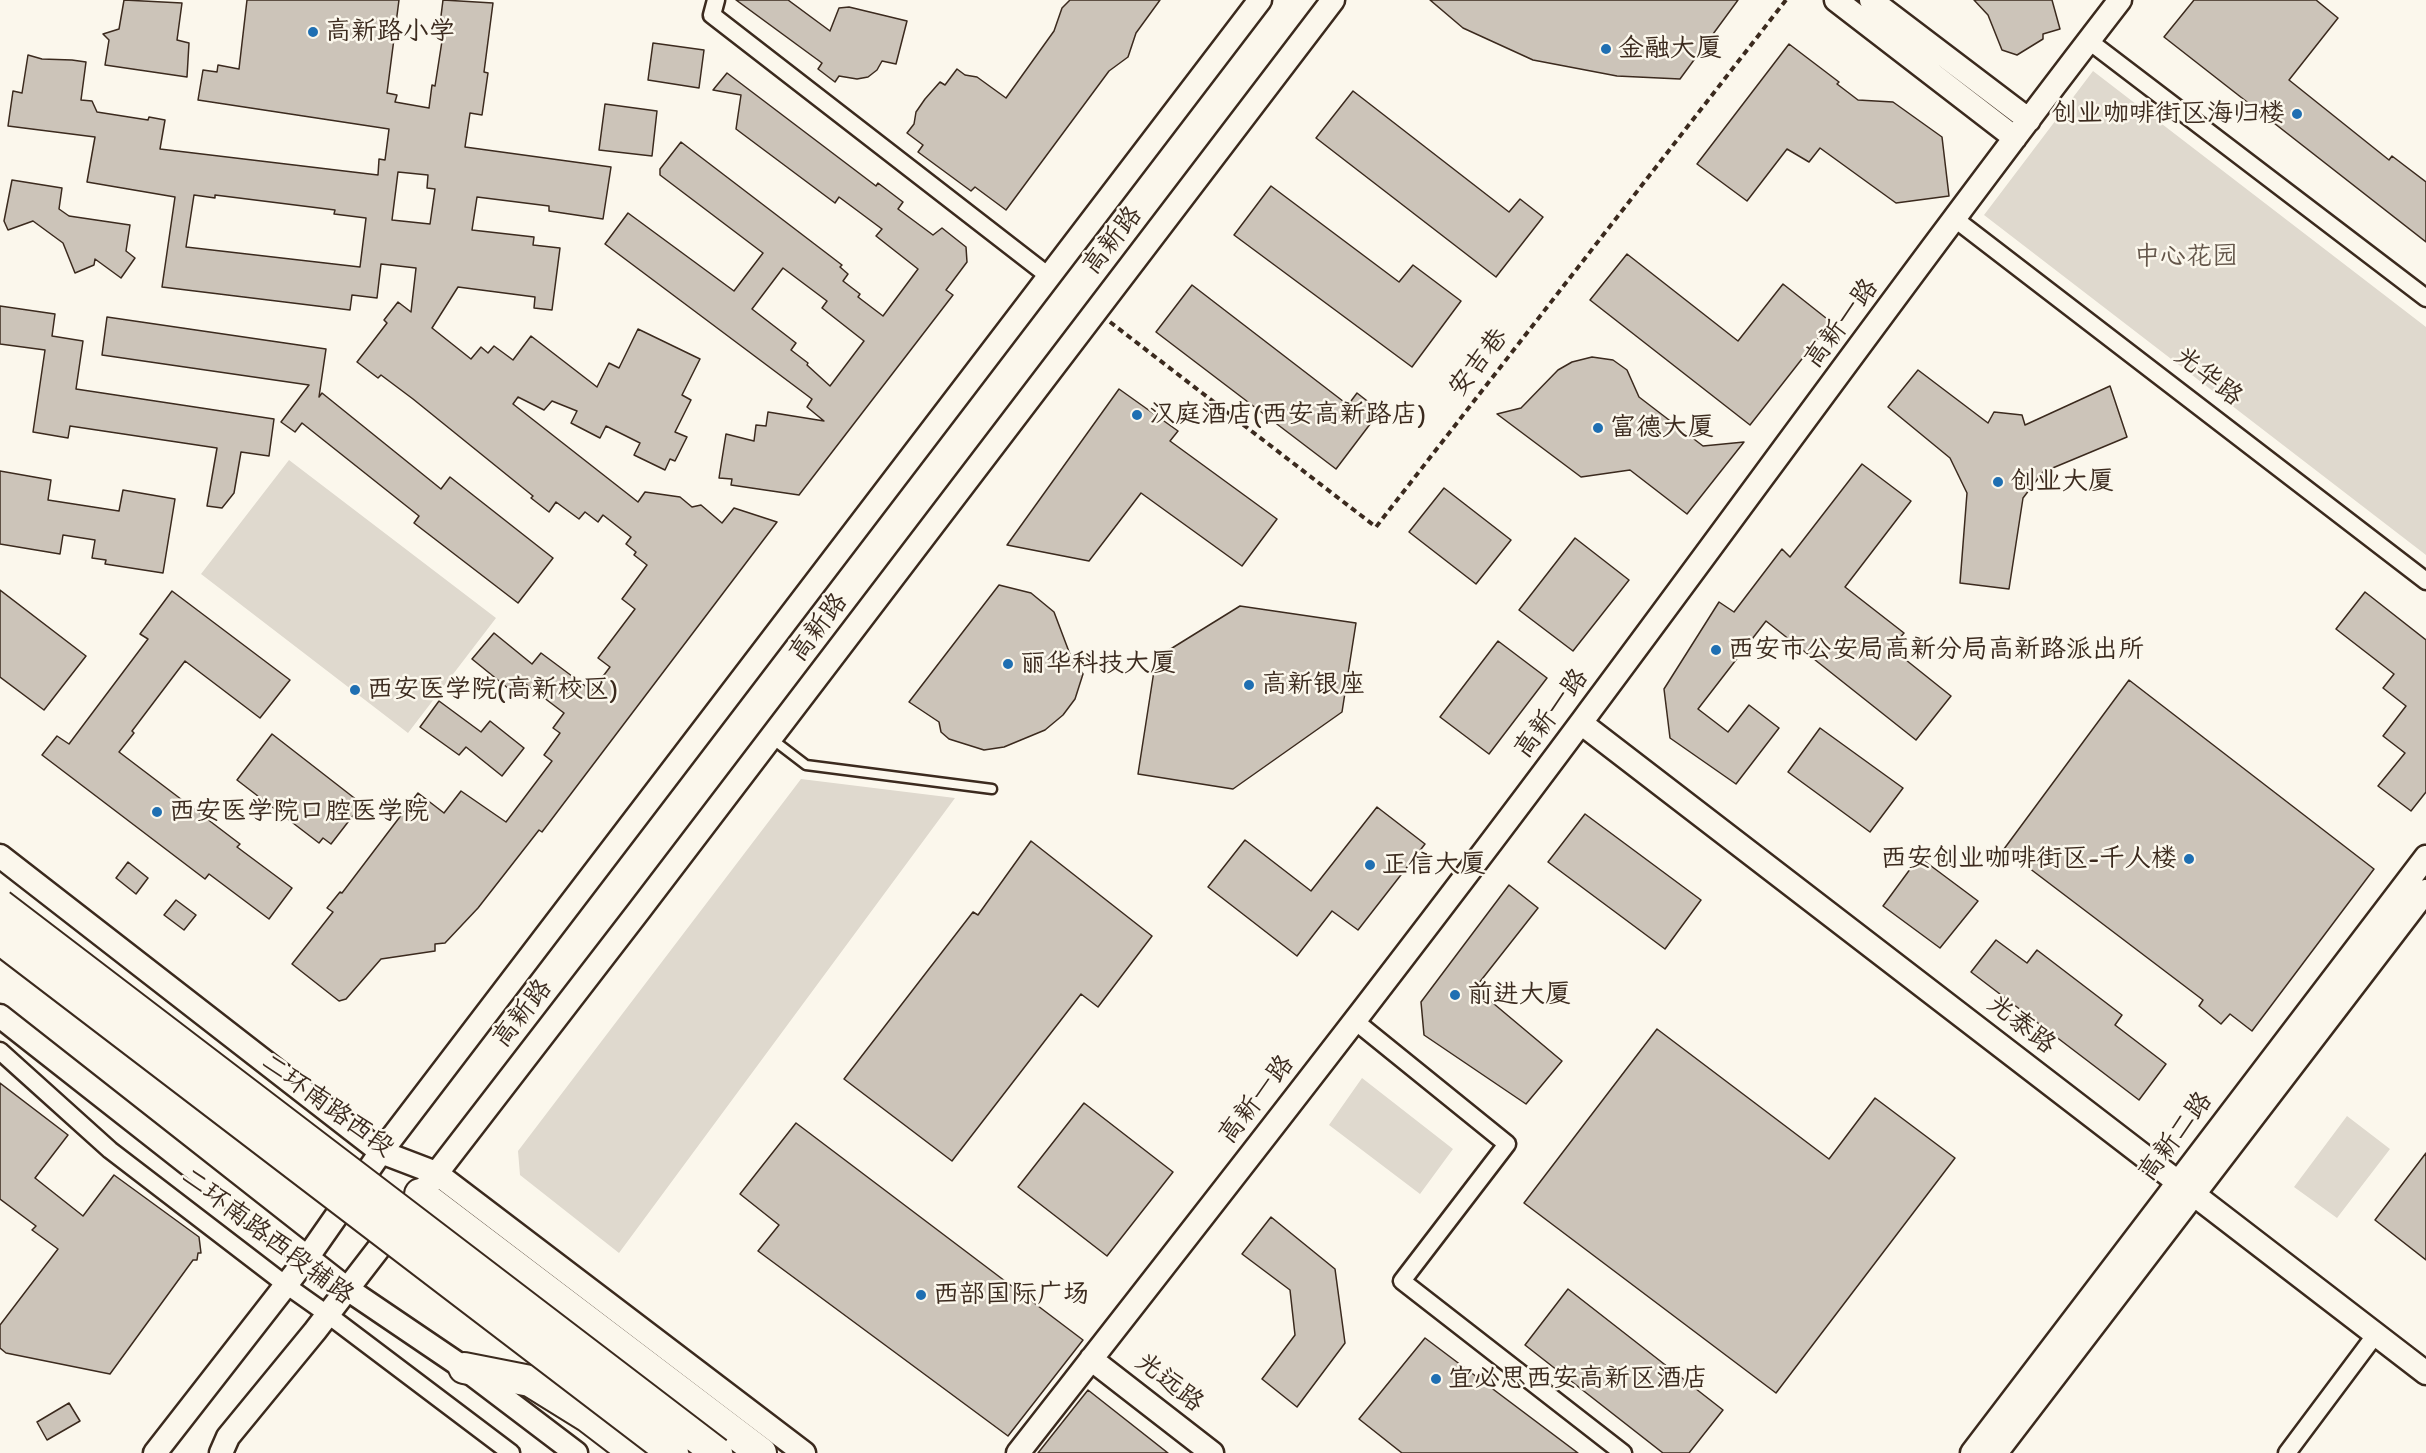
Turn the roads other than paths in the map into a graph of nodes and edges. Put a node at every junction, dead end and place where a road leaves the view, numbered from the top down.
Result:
1 (716, 0) edge
2 (1260, 0) edge
3 (1333, 0) edge
4 (1836, 0) edge
5 (1871, 0) edge
6 (2120, 0) edge
7 (2088, 41) junction
8 (2029, 120) junction
9 (2015, 138) junction
10 (1955, 219) junction
11 (1050, 277) junction
12 (2426, 298) edge
13 (2426, 581) edge
14 (1581, 723) junction
15 (771, 738) junction
16 (992, 789) dead end
17 (0, 856) edge
18 (2426, 857) edge
19 (2426, 891) edge
20 (0, 905) edge
21 (0, 939) edge
22 (0, 1016) edge
23 (1355, 1021) junction
24 (0, 1051) edge
25 (381, 1152) junction
26 (428, 1183) junction
27 (2186, 1187) junction
28 (307, 1258) junction
29 (286, 1285) junction
30 (346, 1288) junction
31 (327, 1314) junction
32 (2376, 1334) junction
33 (1091, 1359) junction
34 (464, 1368) junction
35 (2426, 1373) edge
36 (155, 1453) edge
37 (221, 1453) edge
38 (511, 1453) edge
39 (576, 1453) edge
40 (634, 1453) edge
41 (674, 1453) edge
42 (717, 1453) edge
43 (761, 1453) edge
44 (804, 1453) edge
45 (1018, 1453) edge
46 (1212, 1453) edge
47 (1623, 1453) edge
48 (1972, 1453) edge
49 (1996, 1453) edge
50 (2287, 1453) edge

1 - 11 street
2 - 11 main road, 高新路
3 - 15 main road, 高新路
4 - 9 main road
5 - 8 main road
6 - 7 main road, 高新一路
7 - 8 main road, 高新一路
7 - 12 street
8 - 9 main road, 高新一路
9 - 10 main road, 高新一路
10 - 13 street, 光华路
10 - 14 main road, 高新一路
11 - 25 main road, 高新路
14 - 23 main road, 高新一路
14 - 27 main road, 光泰路
15 - 16 lane
15 - 26 main road, 高新路
17 - 25 main road, 二环南路西段
18 - 27 main road, 高新二路
19 - 27 main road, 高新二路
20 - 42 highway, 二环南路西段, bridge
21 - 41 highway, bridge
22 - 28 main road
23 - 33 main road, 高新一路
23 - 47 street
24 - 29 street, 二环南路西段辅路
25 - 26 main road, 二环南路西段
25 - 28 main road, 高新路
26 - 30 main road, 高新路
26 - 43 highway
26 - 44 main road, 二环南路西段
27 - 32 main road, 光泰路
27 - 48 main road, 高新二路
27 - 49 main road, 高新二路
28 - 29 main road, 高新路
28 - 30 main road
29 - 31 street, 二环南路西段辅路
29 - 36 main road, 高新路
30 - 31 main road, 高新路
30 - 34 main road
31 - 37 main road, 高新路
31 - 38 street, 二环南路西段辅路
32 - 35 main road, 光泰路
32 - 50 street
33 - 45 main road, 高新一路
33 - 46 main road, 光远路
34 - 39 main road
34 - 40 highway

